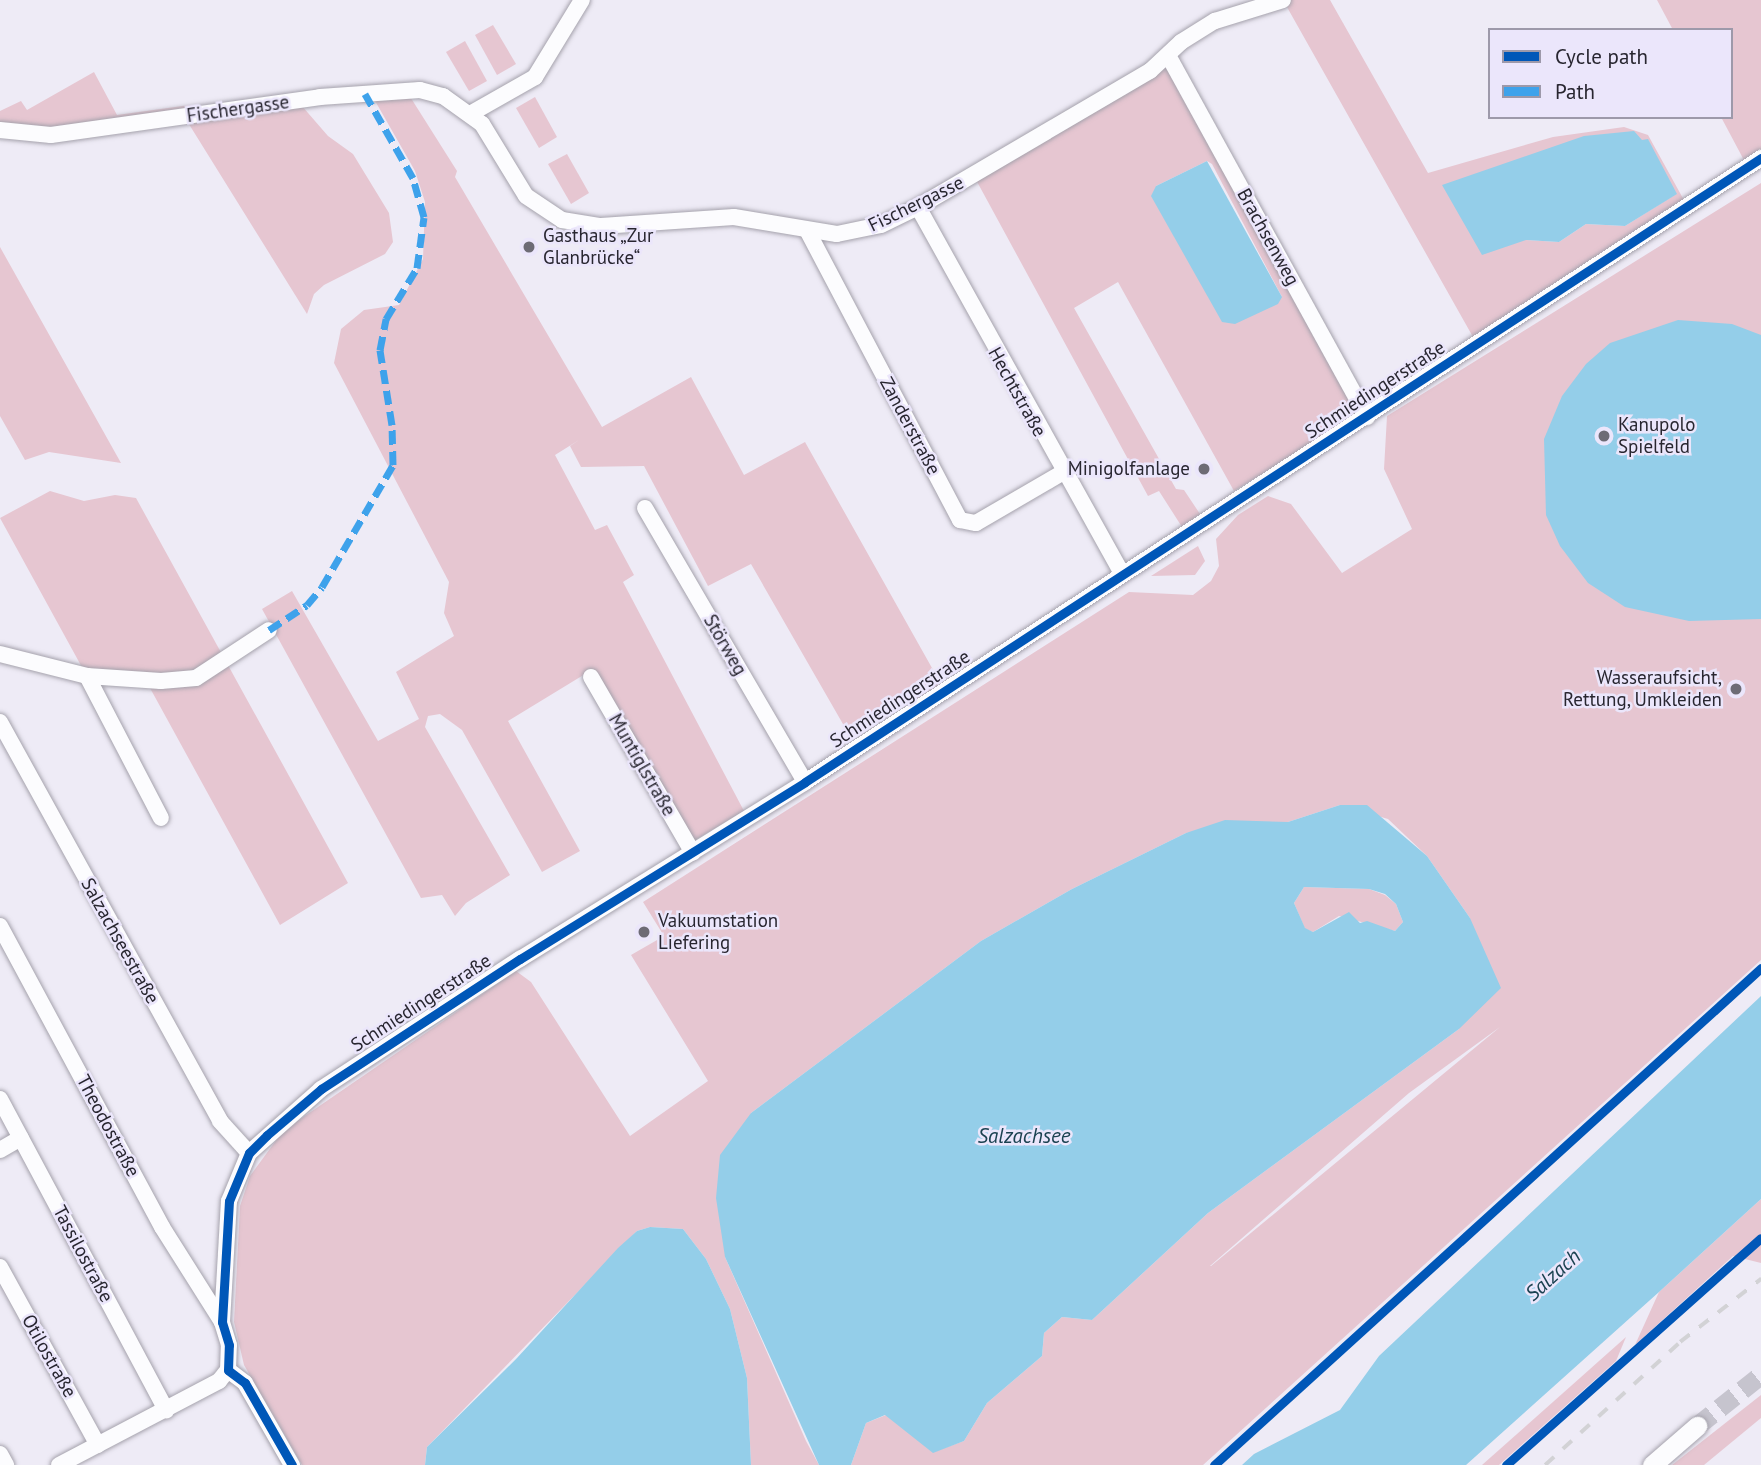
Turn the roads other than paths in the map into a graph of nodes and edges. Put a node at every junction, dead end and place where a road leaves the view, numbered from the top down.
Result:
1 (582, 0) edge
2 (1283, 0) edge
3 (1168, 57) junction
4 (470, 114) junction
5 (0, 130) edge
6 (1761, 158) edge
7 (918, 207) junction
8 (807, 230) junction
9 (1367, 417) junction
10 (1062, 473) junction
11 (645, 508) dead end
12 (1122, 574) junction
13 (269, 630) dead end
14 (0, 654) edge
15 (87, 676) junction
16 (591, 677) dead end
17 (0, 722) edge
18 (805, 782) junction
19 (161, 818) dead end
20 (693, 853) junction
21 (0, 926) edge
22 (0, 1099) edge
23 (21, 1138) junction
24 (0, 1150) edge
25 (250, 1153) junction
26 (0, 1267) edge
27 (222, 1322) junction
28 (228, 1370) junction
29 (166, 1410) junction
30 (1697, 1426) tunnel mouth
31 (98, 1445) junction
32 (0, 1454) edge
33 (6, 1465) edge
34 (58, 1465) edge
35 (292, 1465) edge
36 (1652, 1465) edge

1 - 4 street
2 - 3 street, Fischergasse
3 - 7 street, Fischergasse
3 - 9 street, Brachsenweg
4 - 5 street, Fischergasse
4 - 8 street, Fischergasse
6 - 9 street, Schmiedingerstraße
7 - 8 street, Fischergasse
7 - 10 street, Hechtstraße
8 - 10 street, Zanderstraße
9 - 12 street, Schmiedingerstraße
10 - 12 street, Hechtstraße
11 - 18 street, Störweg
12 - 18 street, Schmiedingerstraße
13 - 15 street
14 - 15 street
15 - 19 street
16 - 20 street, Muntiglstraße
17 - 25 street, Salzachseestraße
18 - 20 street, Schmiedingerstraße
20 - 25 street, Schmiedingerstraße
21 - 27 street, Theodostraße
22 - 23 street, Tassilostraße
23 - 24 street
23 - 29 street, Tassilostraße
25 - 27 street, Schmiedingerstraße
26 - 31 street, Otilostraße
27 - 28 street, Schmiedingerstraße
28 - 29 street
28 - 35 street
29 - 31 street
30 - 36 main road
31 - 34 street
32 - 33 street

